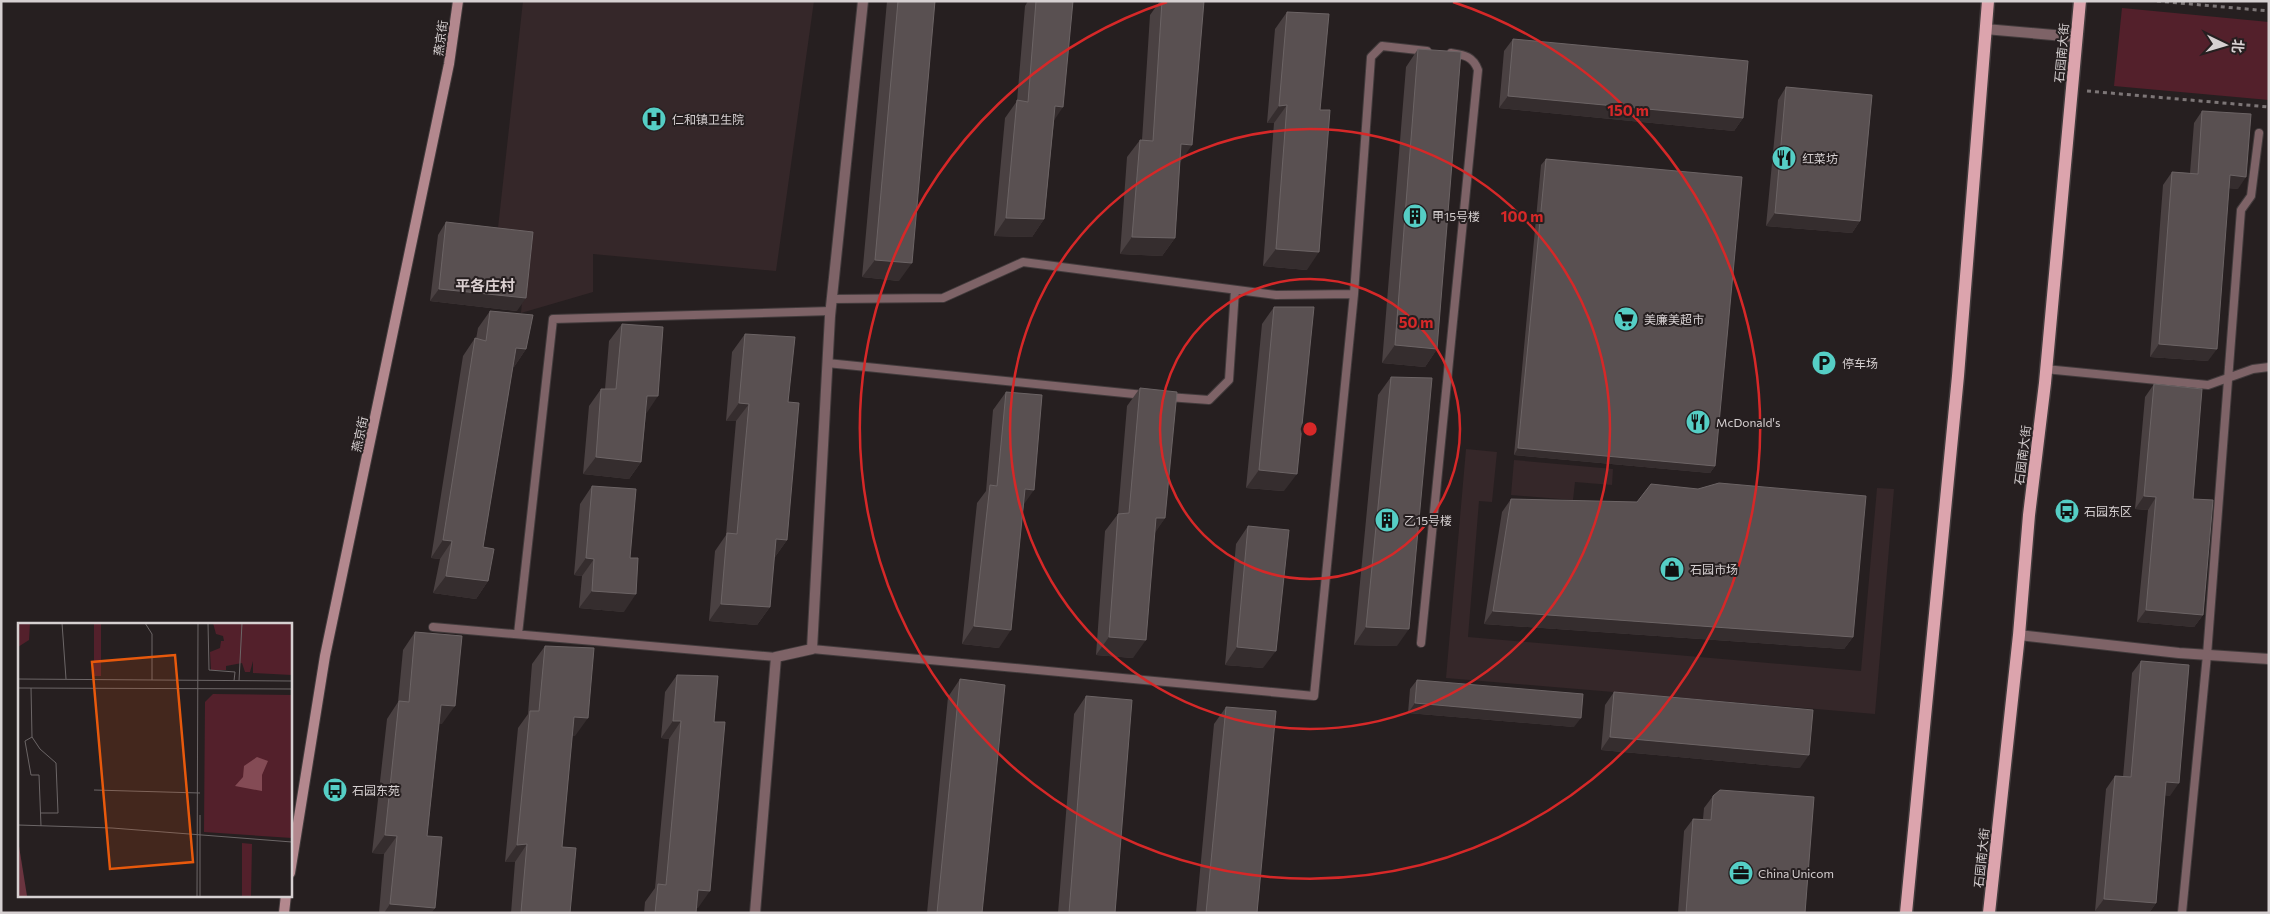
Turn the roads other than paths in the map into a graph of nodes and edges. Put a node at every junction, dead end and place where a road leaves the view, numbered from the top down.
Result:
1 (458, 1) edge
2 (863, 1) edge
3 (1988, 1) edge
4 (2080, 1) edge
5 (1985, 30) junction
6 (2076, 37) junction
7 (2259, 134) dead end
8 (1235, 290) junction
9 (1354, 294) junction
10 (832, 299) junction
11 (830, 311) junction
12 (827, 363) junction
13 (2269, 367) edge
14 (2045, 369) junction
15 (2228, 377) junction
16 (1152, 396) edge
17 (1162, 396) edge
18 (433, 627) dead end
19 (518, 634) junction
20 (2019, 635) junction
21 (1421, 643) dead end
22 (812, 649) junction
23 (2207, 655) junction
24 (776, 657) junction
25 (2269, 659) edge
26 (291, 867) edge
27 (286, 896) edge
28 (284, 913) edge
29 (755, 913) edge
30 (1906, 913) edge
31 (1989, 913) edge
32 (2182, 913) edge

1 - 26 main road, 燕京街
2 - 10 street
3 - 5 main road
4 - 6 main road, 石园南大街
5 - 6 street
5 - 30 main road
6 - 14 main road, 石园南大街
7 - 15 lane
8 - 9 lane
8 - 10 lane
8 - 17 lane
9 - 21 lane
9 - 22 lane
10 - 11 street
11 - 12 street
11 - 19 lane
12 - 16 lane
12 - 22 street
13 - 15 lane
14 - 15 lane
14 - 20 main road, 石园南大街
15 - 23 lane
18 - 19 lane
19 - 24 lane
20 - 23 street
20 - 31 main road, 石园南大街
22 - 24 street
23 - 25 street
23 - 32 lane
24 - 29 street
27 - 28 main road

